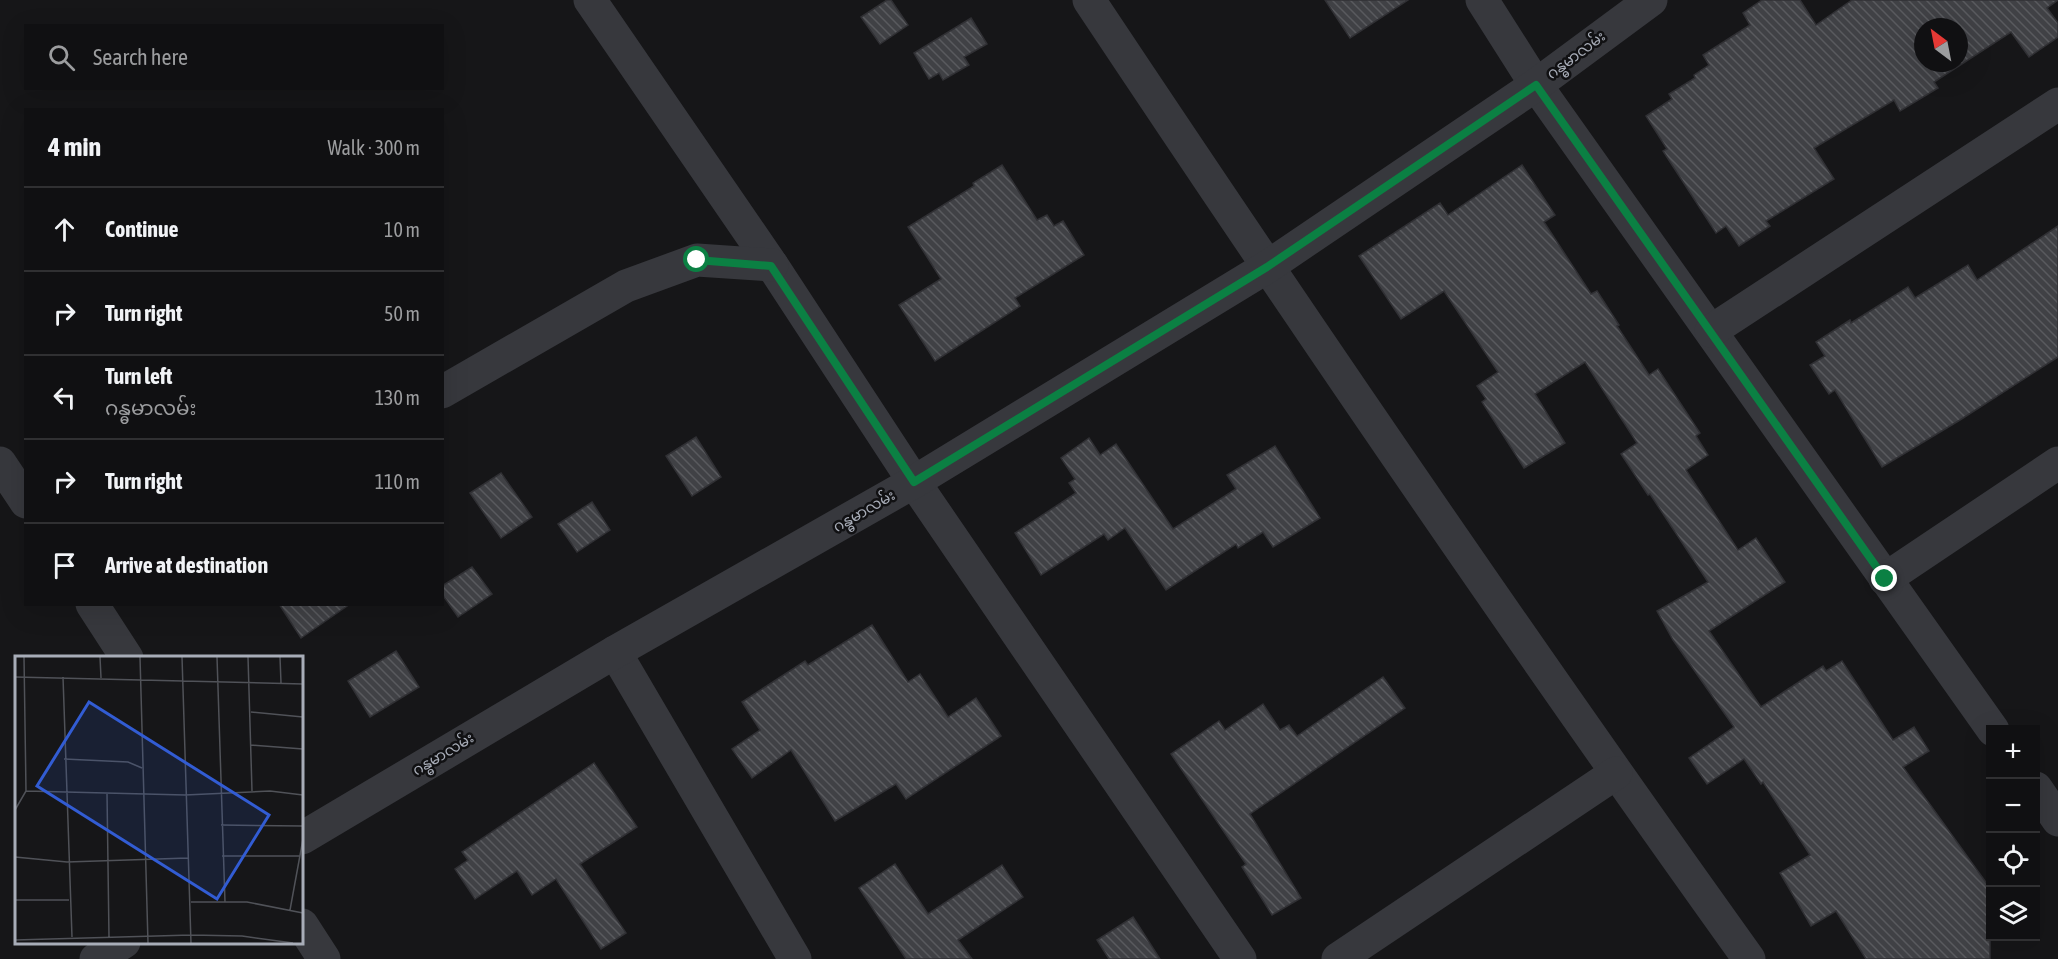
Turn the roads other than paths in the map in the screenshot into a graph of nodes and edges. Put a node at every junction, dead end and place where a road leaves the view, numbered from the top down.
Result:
1 (590, 0) edge
2 (1089, 0) edge
3 (1482, 0) edge
4 (1651, 0) edge
5 (1536, 85) junction
6 (2058, 104) edge
7 (771, 266) junction
8 (1267, 267) junction
9 (1711, 331) junction
10 (444, 391) edge
11 (0, 463) edge
12 (2058, 463) edge
13 (914, 482) junction
14 (24, 499) edge
15 (1885, 579) junction
16 (93, 606) edge
17 (615, 652) junction
18 (126, 656) edge
19 (1990, 725) edge
20 (1616, 773) junction
21 (2040, 794) edge
22 (2058, 820) edge
23 (303, 837) edge
24 (303, 927) edge
25 (121, 944) edge
26 (96, 959) edge
27 (324, 959) edge
28 (795, 959) edge
29 (1240, 959) edge
30 (1338, 959) edge
31 (1749, 959) edge

1 - 7 street
2 - 8 street
3 - 5 street
4 - 5 street, ဂန္ဓမာလမ်း
5 - 8 street, ဂန္ဓမာလမ်း
5 - 9 street
6 - 9 street
7 - 10 street
7 - 13 street
8 - 13 street, ဂန္ဓမာလမ်း
8 - 20 street
9 - 15 street
11 - 14 street
12 - 15 street
13 - 17 street, ဂန္ဓမာလမ်း
13 - 29 street
15 - 19 street
16 - 18 street
17 - 23 street, ဂန္ဓမာလမ်း
17 - 28 street
20 - 30 street
20 - 31 street
21 - 22 street
24 - 27 street
25 - 26 street

